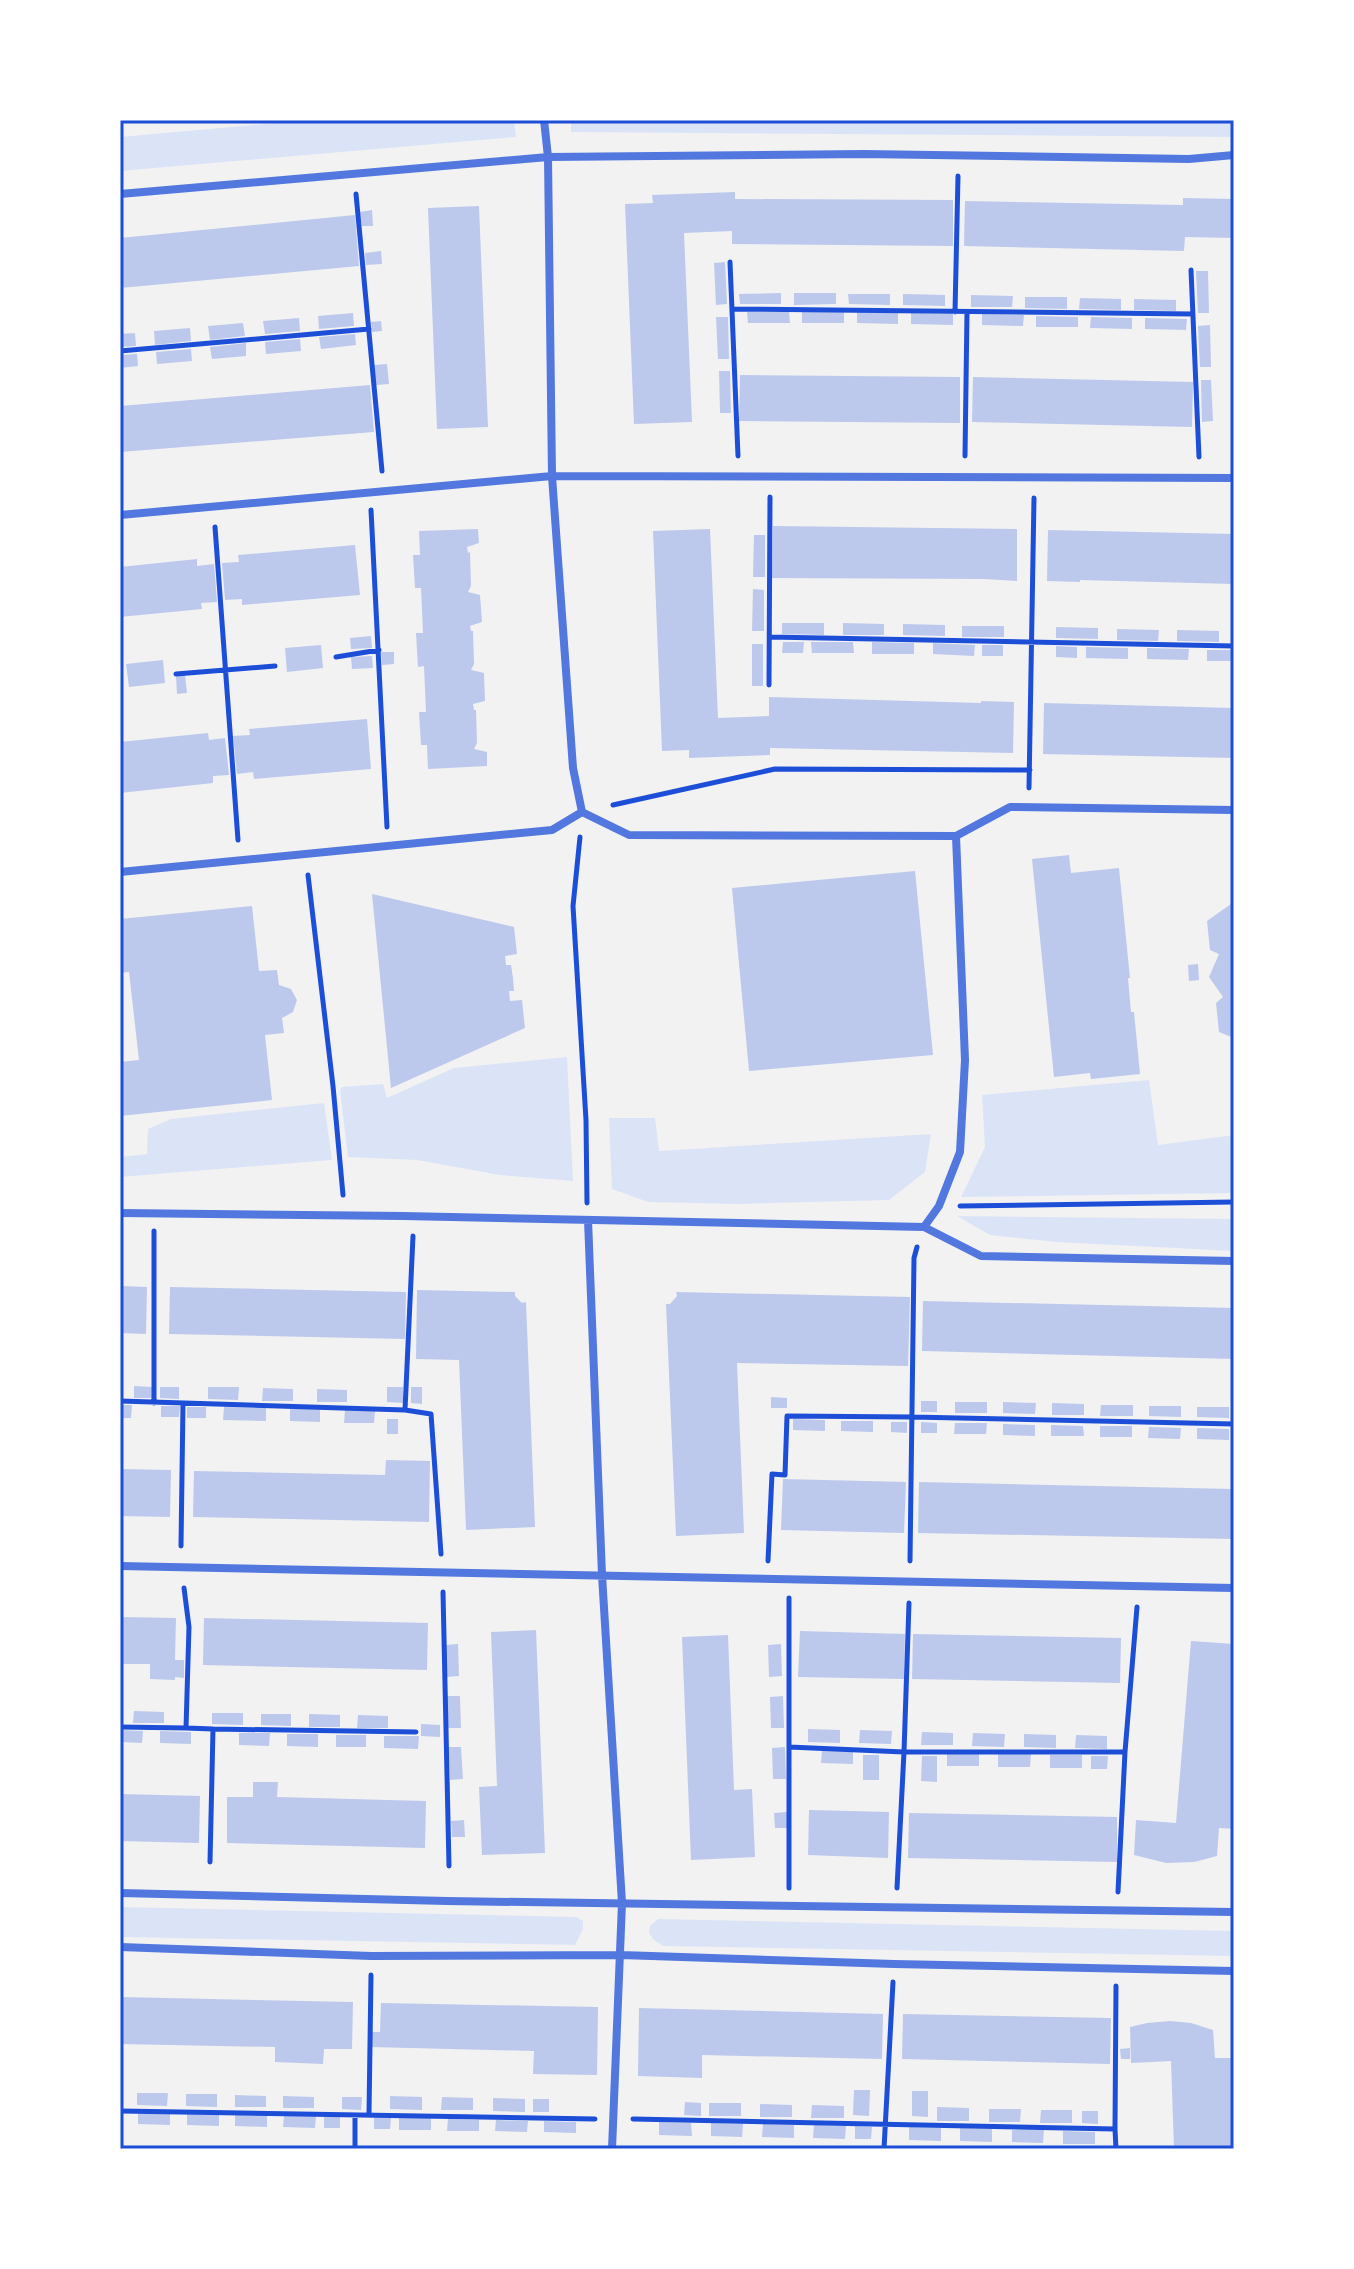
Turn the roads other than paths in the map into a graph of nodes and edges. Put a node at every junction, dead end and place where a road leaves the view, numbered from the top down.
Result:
1 (544, 120) edge
2 (1234, 155) edge
3 (548, 157) junction
4 (120, 194) edge
5 (552, 476) junction
6 (1234, 478) edge
7 (120, 515) edge
8 (1234, 810) edge
9 (582, 812) junction
10 (956, 836) junction
11 (120, 872) edge
12 (120, 1213) edge
13 (588, 1220) junction
14 (924, 1227) junction
15 (1234, 1261) edge
16 (120, 1566) edge
17 (602, 1575) junction
18 (1234, 1588) edge
19 (120, 1893) edge
20 (622, 1903) junction
21 (1234, 1912) edge
22 (120, 1947) edge
23 (621, 1955) junction
24 (1234, 1971) edge
25 (612, 2149) edge

1 - 3 street
2 - 3 street
3 - 4 street
3 - 5 street
5 - 6 street
5 - 7 street
5 - 9 street
8 - 10 street
9 - 10 street
9 - 11 street
10 - 14 street
12 - 13 street
13 - 14 street
13 - 17 street
14 - 15 street
16 - 17 street
17 - 18 street
17 - 20 street
19 - 20 street
20 - 21 street
20 - 23 street
22 - 23 street
23 - 24 street
23 - 25 street

